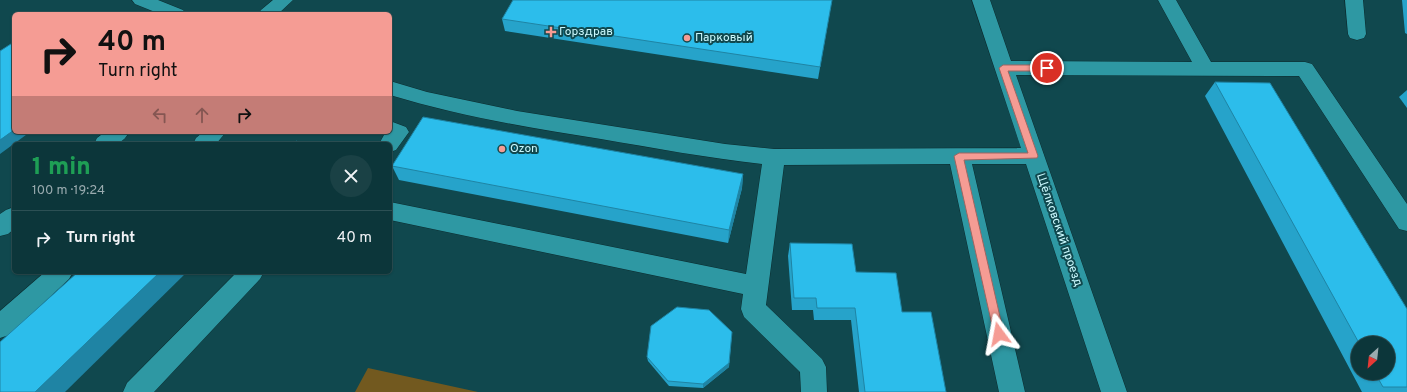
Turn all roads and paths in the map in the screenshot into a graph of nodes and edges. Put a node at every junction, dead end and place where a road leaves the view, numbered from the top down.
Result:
1 (141, 0) edge
2 (284, 0) edge
3 (981, 0) edge
4 (1167, 0) edge
5 (1354, 0) edge
6 (172, 12) edge
7 (269, 12) edge
8 (1357, 34) dead end
9 (1003, 68) junction
10 (1205, 68) junction
11 (392, 89) edge
12 (392, 130) edge
13 (116, 134) edge
14 (214, 134) edge
15 (106, 142) edge
16 (205, 142) edge
17 (391, 142) edge
18 (959, 156) junction
19 (1034, 156) junction
20 (774, 157) junction
21 (392, 211) edge
22 (12, 218) edge
23 (1407, 222) edge
24 (0, 227) edge
25 (59, 274) edge
26 (250, 274) edge
27 (756, 286) junction
28 (0, 327) edge
29 (136, 392) edge
30 (814, 392) edge
31 (1012, 392) edge
32 (1114, 392) edge

1 - 6 street
2 - 7 street
3 - 9 street, Щёлковский проезд
4 - 10 street
5 - 8 street
9 - 10 street
9 - 19 street, Щёлковский проезд
10 - 23 street
11 - 20 street
12 - 17 street
13 - 15 street
14 - 16 street
18 - 19 street
18 - 20 street
18 - 31 street
19 - 32 street, Щёлковский проезд
20 - 27 street
21 - 27 street
22 - 24 street
25 - 28 street
26 - 29 street
27 - 30 street

